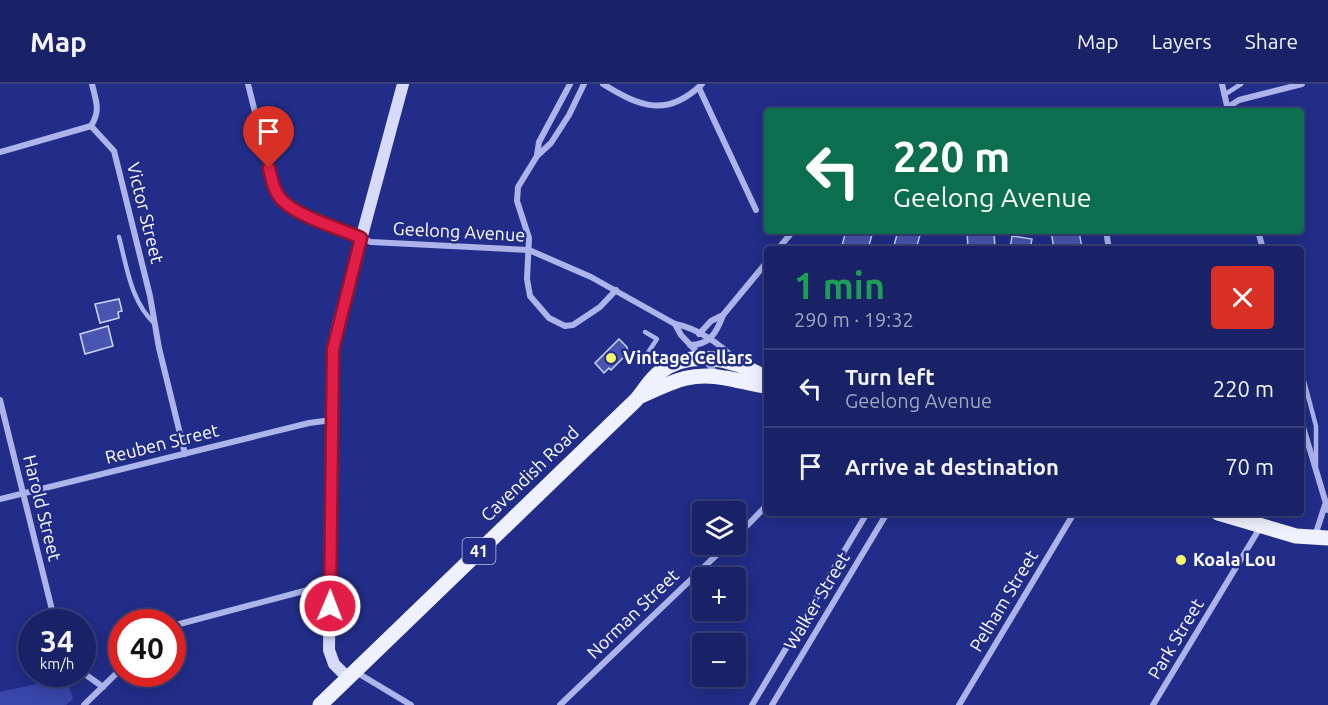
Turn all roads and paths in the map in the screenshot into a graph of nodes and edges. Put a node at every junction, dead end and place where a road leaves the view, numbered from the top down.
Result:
1 (92, 84) edge
2 (248, 84) edge
3 (403, 84) edge
4 (570, 84) edge
5 (584, 84) edge
6 (603, 84) edge
7 (1222, 84) edge
8 (1241, 84) edge
9 (1302, 84) edge
10 (700, 86) edge
11 (1224, 95) junction
12 (1226, 108) edge
13 (1229, 108) edge
14 (91, 126) junction
15 (0, 152) edge
16 (537, 156) junction
17 (756, 210) dead end
18 (791, 234) edge
19 (119, 237) dead end
20 (361, 238) junction
21 (781, 246) edge
22 (529, 250) junction
23 (764, 265) edge
24 (616, 291) junction
25 (723, 315) junction
26 (155, 324) junction
27 (675, 324) junction
28 (645, 332) dead end
29 (699, 334) junction
30 (709, 340) junction
31 (695, 351) junction
32 (643, 360) dead end
33 (742, 367) junction
34 (716, 376) junction
35 (764, 377) edge
36 (1304, 381) edge
37 (764, 386) edge
38 (638, 397) junction
39 (0, 400) edge
40 (332, 420) junction
41 (1304, 430) edge
42 (185, 454) junction
43 (1316, 469) junction
44 (23, 494) junction
45 (0, 499) edge
46 (1327, 507) edge
47 (764, 508) edge
48 (865, 516) edge
49 (885, 516) edge
50 (1072, 516) edge
51 (1228, 516) edge
52 (1261, 526) junction
53 (746, 527) edge
54 (1321, 538) edge
55 (717, 555) edge
56 (331, 587) junction
57 (52, 609) edge
58 (186, 622) edge
59 (351, 675) junction
60 (96, 682) edge
61 (108, 682) edge
62 (103, 687) junction
63 (84, 705) edge
64 (320, 705) edge
65 (411, 705) edge
66 (560, 705) edge
67 (752, 705) edge
68 (772, 705) edge
69 (959, 705) edge
70 (1153, 705) edge

1 - 14 street
2 - 20 street, Geelong Avenue
3 - 20 street
4 - 16 street
5 - 16 street
6 - 10 street
7 - 11 street
8 - 11 lane
9 - 13 street
10 - 17 street
11 - 12 street
14 - 15 street
14 - 26 street, Victor Street
16 - 22 street
18 - 21 street
19 - 26 lane, Victor Street
20 - 22 street, Geelong Avenue
20 - 40 street
22 - 24 street, Geelong Avenue
22 - 24 street
23 - 25 street
24 - 27 street, Geelong Avenue
25 - 29 street
25 - 30 street
26 - 42 street, Victor Street
27 - 29 street, Geelong Avenue
27 - 31 street, Geelong Avenue
28 - 32 lane
29 - 30 street, Geelong Avenue
30 - 31 street
30 - 33 street, Geelong Avenue
31 - 33 main road, Cavendish Road / 41
31 - 34 street, Geelong Avenue
31 - 38 main road, Cavendish Road / 41
33 - 35 main road, Cavendish Road / 41
34 - 37 main road, Cavendish Road / 41
34 - 38 main road, Cavendish Road / 41
36 - 43 lane
38 - 59 main road, Cavendish Road / 41
39 - 44 street, Harold Street
40 - 42 street, Reuben Street
40 - 56 street
41 - 43 street
42 - 44 street, Reuben Street
43 - 46 street
44 - 45 street, Reuben Street
44 - 57 street, Harold Street
46 - 54 street
47 - 53 street
48 - 67 street, Walker Street
49 - 68 street, Walker Street
50 - 69 street, Pelham Street
51 - 52 main road
52 - 54 main road
52 - 70 street, Park Street
55 - 66 street, Norman Street
56 - 58 street
56 - 59 street
59 - 64 main road, Cavendish Road / 41
59 - 65 street
60 - 62 street
61 - 62 street
62 - 63 street

